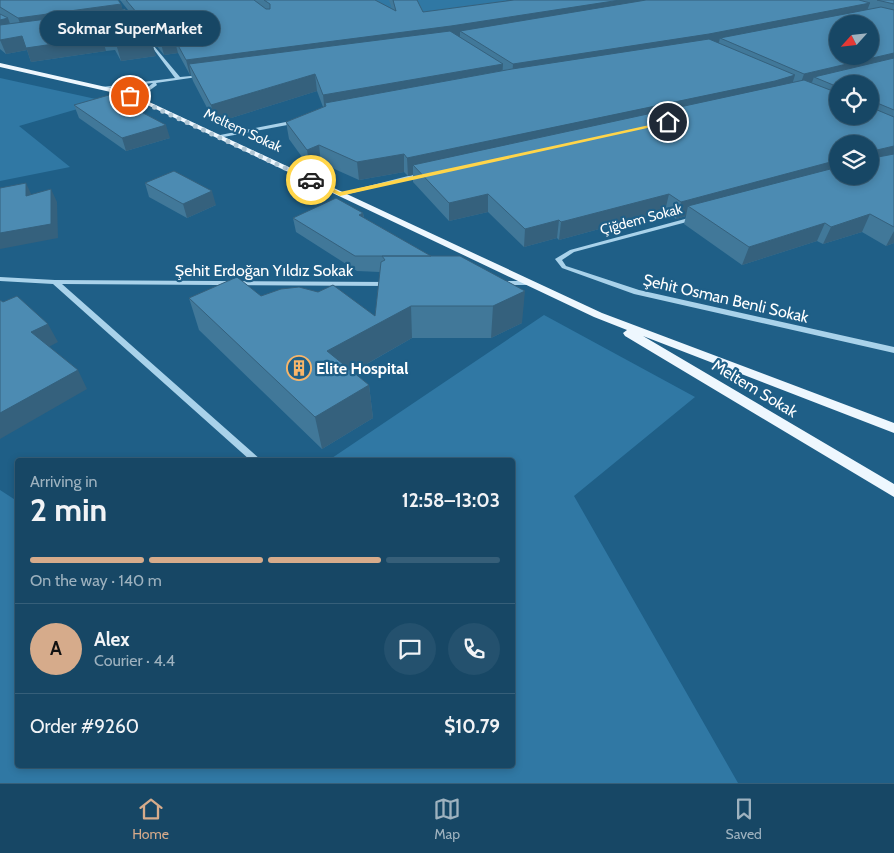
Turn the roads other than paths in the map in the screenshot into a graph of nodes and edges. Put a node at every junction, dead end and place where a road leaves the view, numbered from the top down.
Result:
1 (143, 36) edge
2 (0, 65) edge
3 (205, 76) edge
4 (178, 78) junction
5 (160, 81) junction
6 (102, 88) junction
7 (143, 101) junction
8 (306, 120) edge
9 (218, 136) junction
10 (429, 173) edge
11 (340, 194) junction
12 (705, 215) edge
13 (558, 260) joint
14 (0, 279) edge
15 (55, 282) junction
16 (488, 283) edge
17 (528, 283) junction
18 (400, 284) edge
19 (598, 316) junction
20 (894, 350) edge
21 (894, 428) edge
22 (254, 458) edge
23 (894, 491) edge

1 - 4 street
2 - 6 main road, Meltem Sokak
3 - 4 street
4 - 5 street
5 - 6 street
5 - 7 street
6 - 7 main road, Meltem Sokak
7 - 9 main road, Meltem Sokak
8 - 9 street
9 - 11 main road, Meltem Sokak
10 - 11 street
11 - 17 main road, Meltem Sokak
12 - 13 street, Çiğdem Sokak
13 - 20 street, Şehit Osman Benli Sokak
14 - 15 street, Şehit Erdoğan Yıldız Sokak
15 - 18 street, Şehit Erdoğan Yıldız Sokak
15 - 22 street
16 - 17 street
17 - 19 main road, Meltem Sokak
19 - 21 main road, Meltem Sokak
19 - 23 main road, Meltem Sokak

